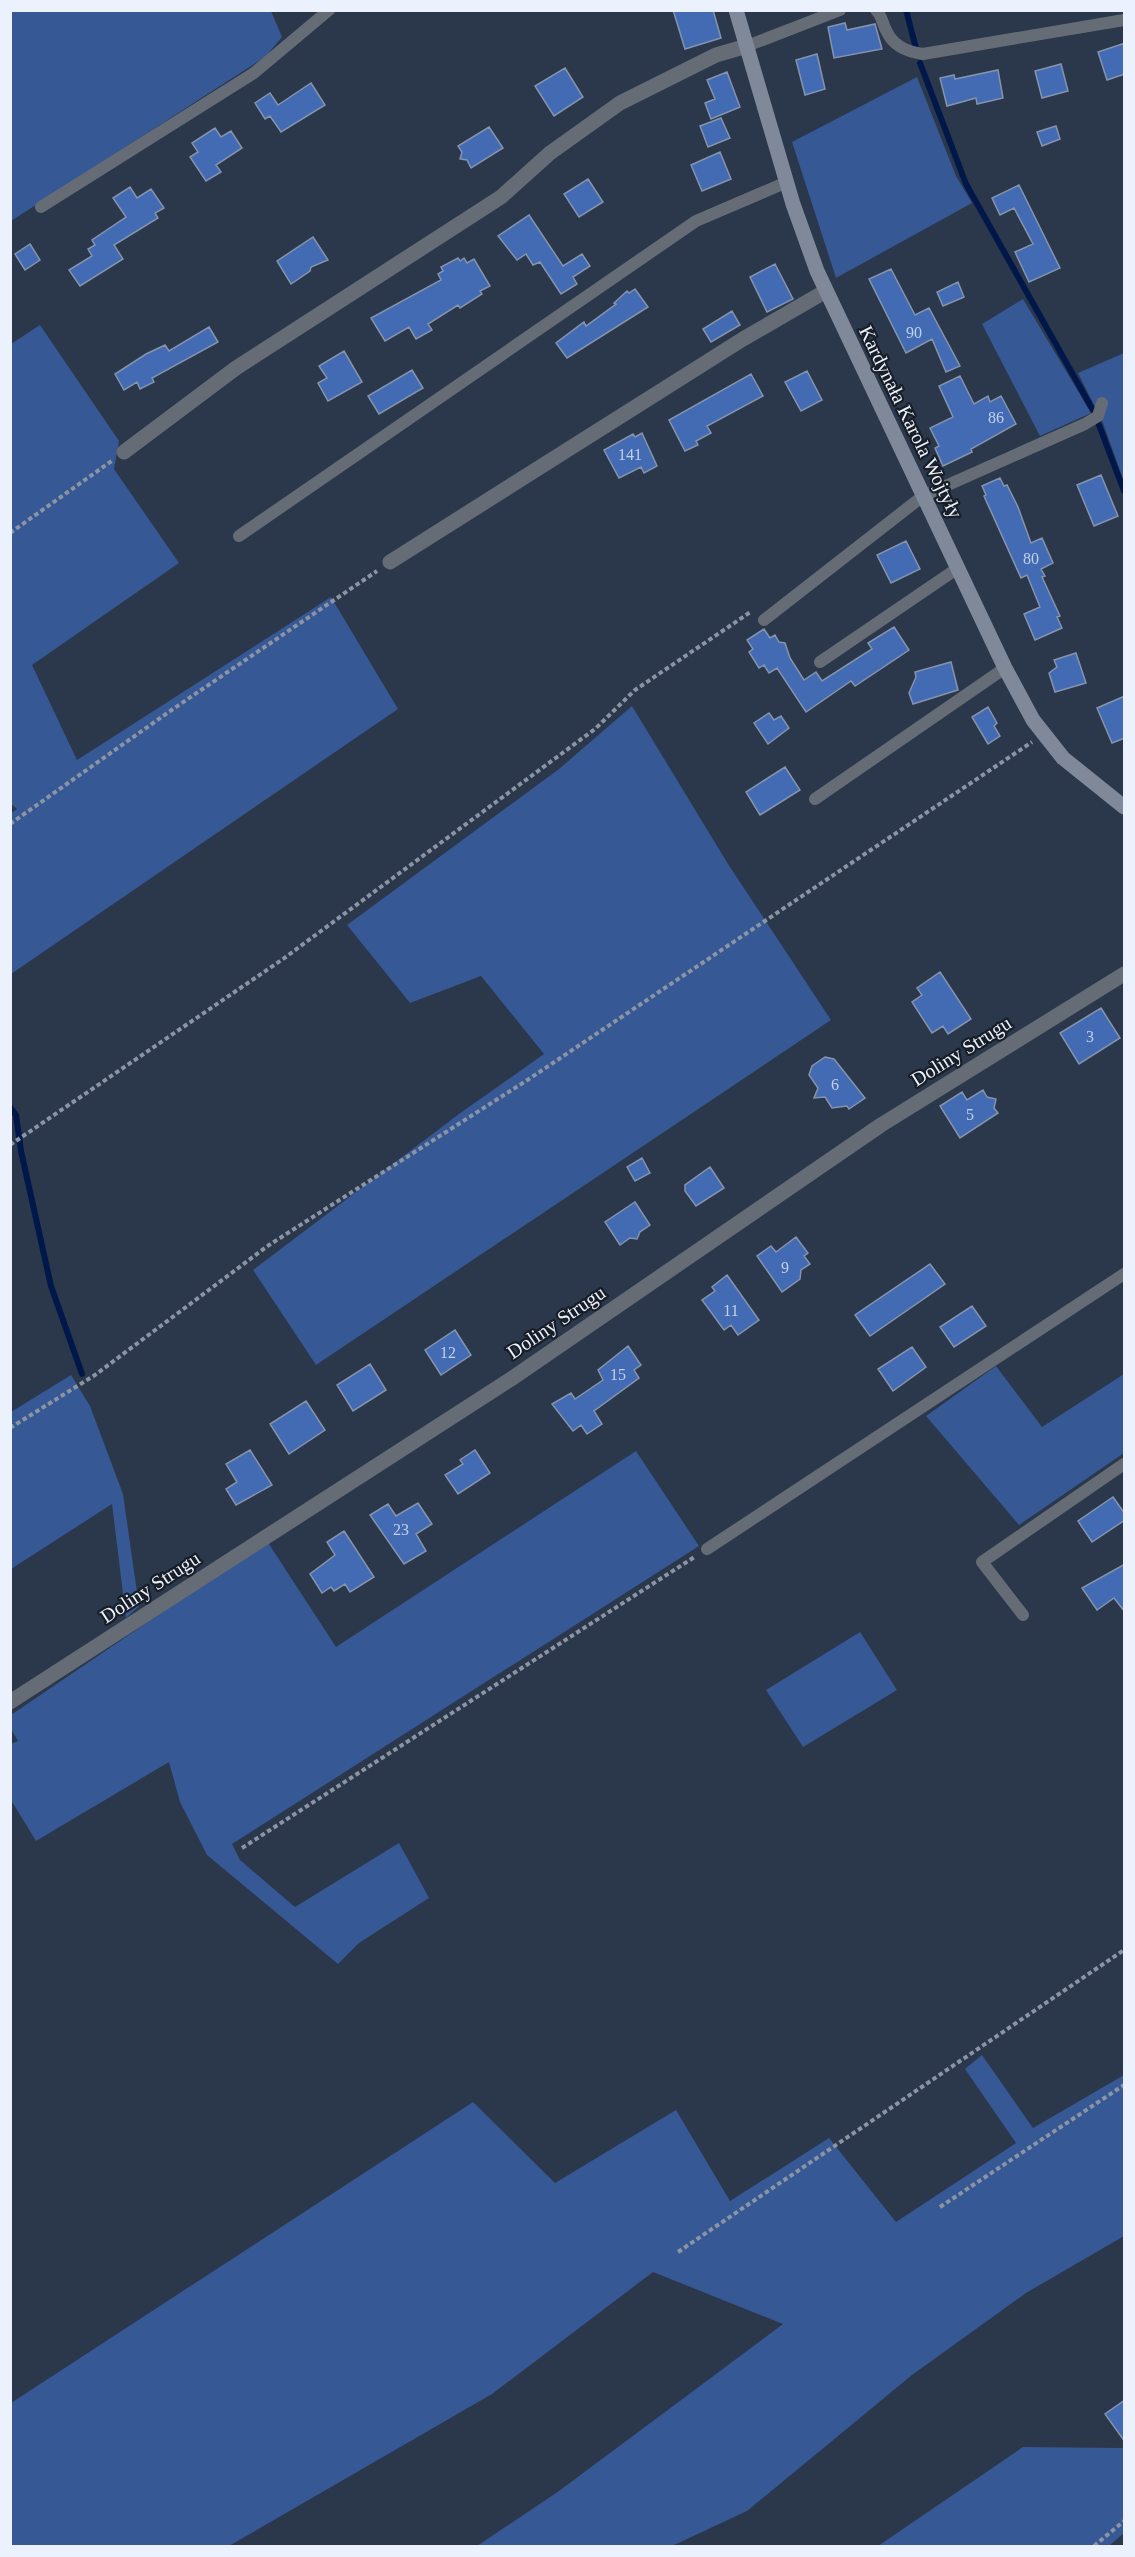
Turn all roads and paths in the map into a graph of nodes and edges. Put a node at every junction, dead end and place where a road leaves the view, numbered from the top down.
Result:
1 (329, 10) edge
2 (736, 10) edge
3 (840, 10) edge
4 (876, 10) edge
5 (1125, 20) edge
6 (747, 46) junction
7 (787, 182) junction
8 (41, 207) dead end
9 (826, 291) junction
10 (1102, 403) dead end
11 (124, 452) joint
12 (923, 496) junction
13 (10, 533) edge
14 (238, 536) dead end
15 (390, 562) joint
16 (958, 568) junction
17 (759, 606) dead end
18 (764, 620) dead end
19 (820, 662) dead end
20 (1005, 668) junction
21 (1042, 735) junction
22 (815, 799) dead end
23 (1125, 807) edge
24 (10, 824) edge
25 (1125, 974) edge
26 (10, 1145) edge
27 (1125, 1274) edge
28 (10, 1428) edge
29 (1125, 1464) edge
30 (707, 1549) joint
31 (1023, 1615) dead end
32 (10, 1702) edge
33 (242, 1848) dead end
34 (1125, 1950) edge
35 (1125, 2085) edge
36 (940, 2207) dead end
37 (678, 2252) dead end
38 (1125, 2520) edge
39 (1094, 2547) edge

1 - 8 lane
2 - 6 street, Kardynała Karola Wojtyły
3 - 6 lane
4 - 5 lane
6 - 7 street, Kardynała Karola Wojtyły
6 - 11 street
7 - 9 street, Kardynała Karola Wojtyły
7 - 14 lane
9 - 12 street, Kardynała Karola Wojtyły
9 - 15 street
10 - 12 lane
11 - 13 path
12 - 16 street, Kardynała Karola Wojtyły
12 - 18 lane
15 - 24 path
16 - 19 lane
16 - 20 street, Kardynała Karola Wojtyły
17 - 26 path
20 - 21 street, Kardynała Karola Wojtyły
20 - 22 lane
21 - 23 street, Kardynała Karola Wojtyły
21 - 28 path
25 - 32 street, Doliny Strugu
27 - 30 lane
29 - 31 lane
30 - 33 path
34 - 37 path
35 - 36 path
38 - 39 path

